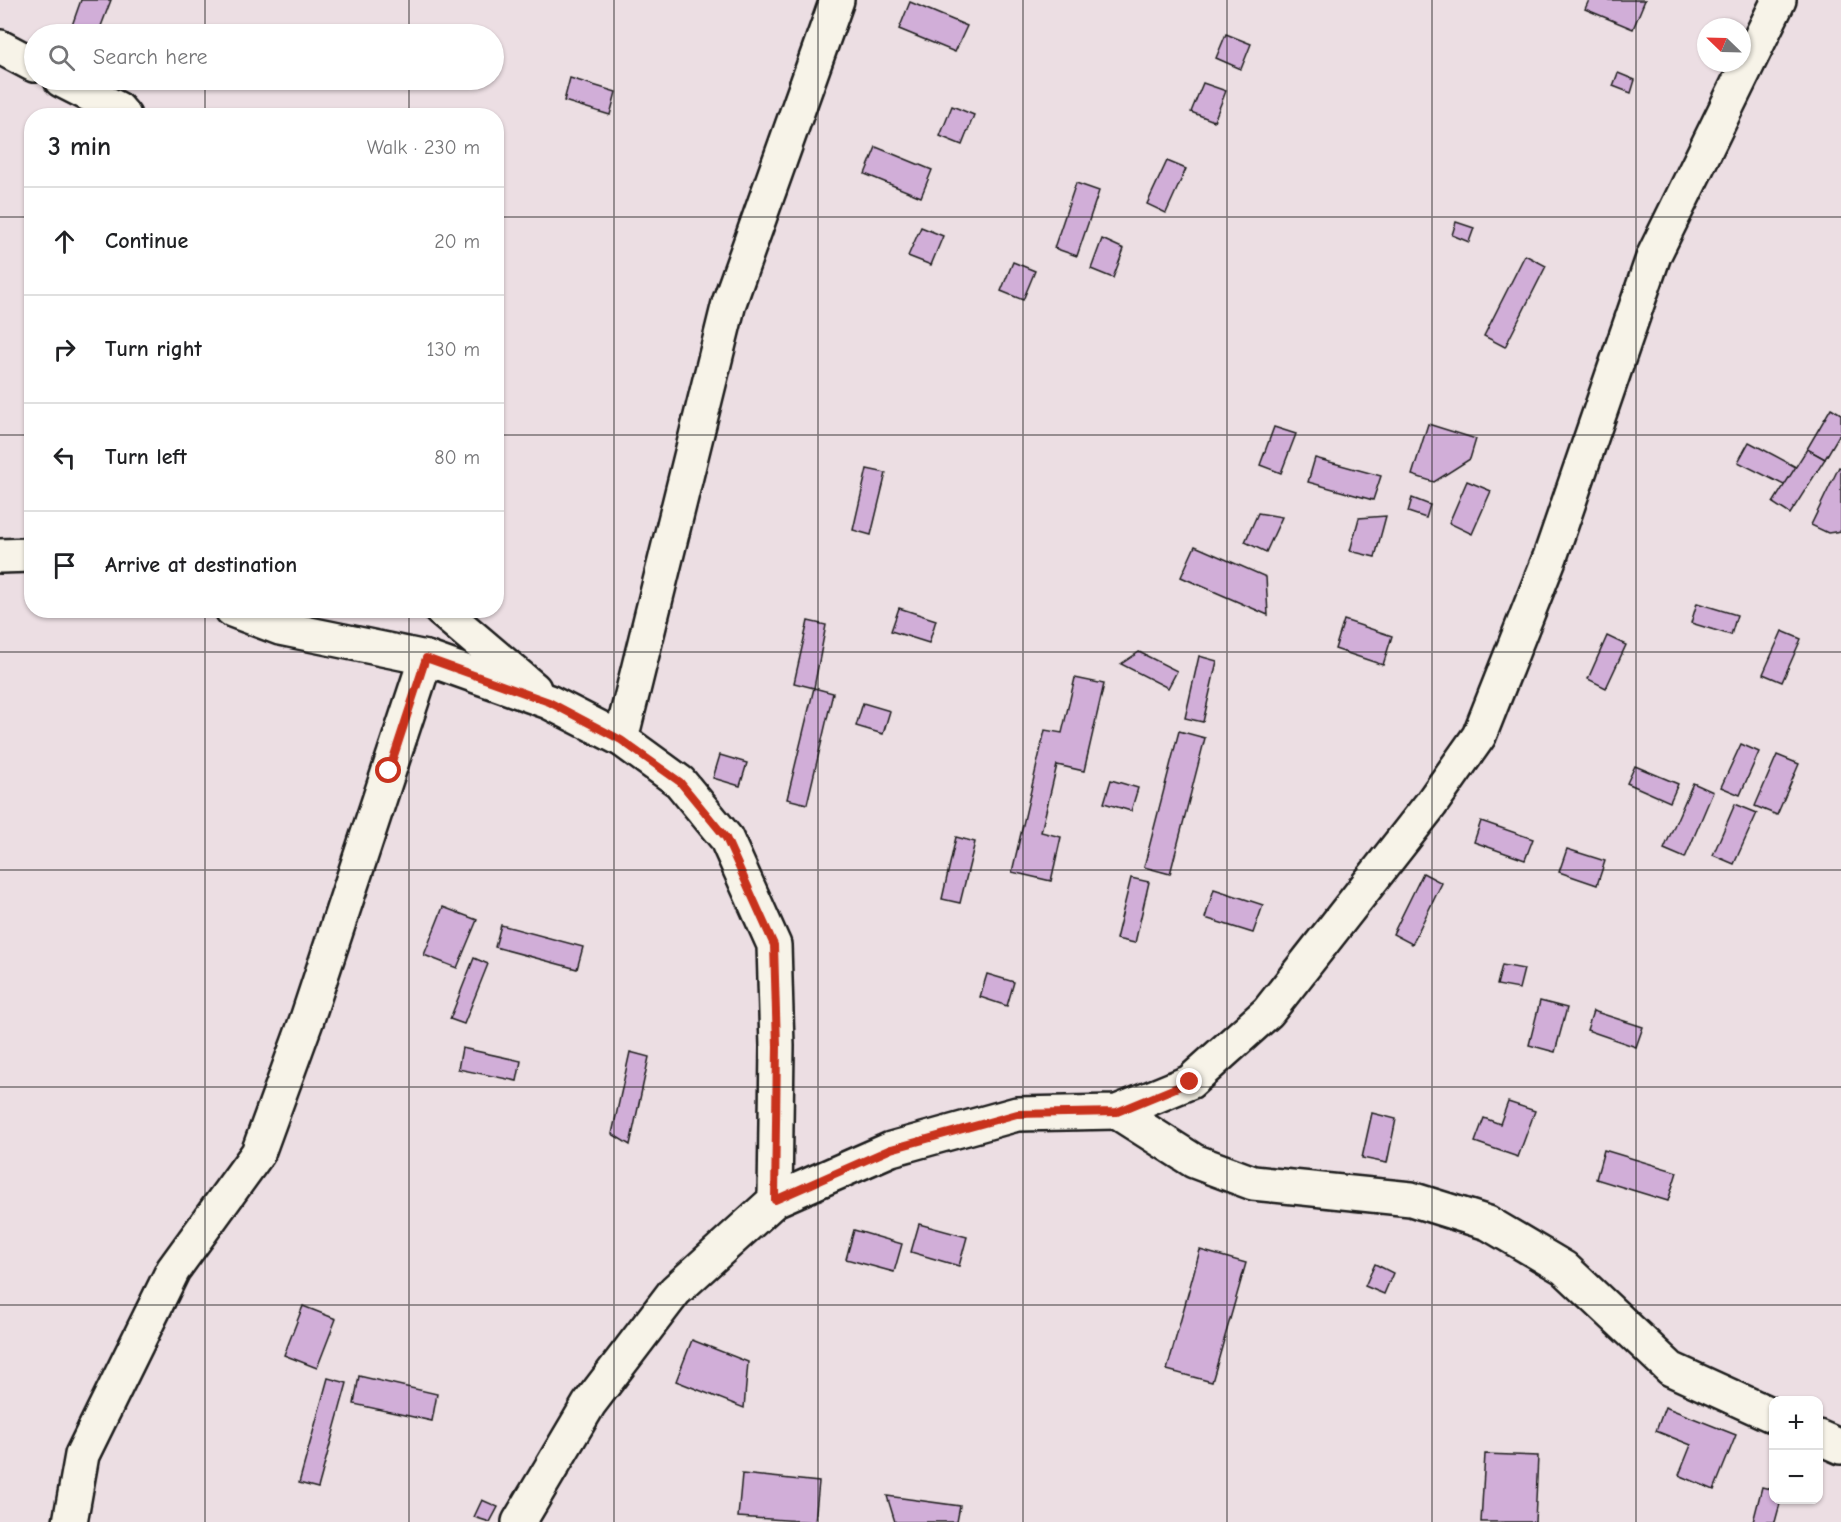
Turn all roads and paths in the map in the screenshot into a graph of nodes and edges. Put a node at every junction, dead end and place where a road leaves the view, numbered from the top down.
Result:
1 (837, 0) edge
2 (1779, 0) edge
3 (0, 47) edge
4 (24, 60) edge
5 (81, 90) edge
6 (116, 108) edge
7 (24, 555) edge
8 (0, 556) edge
9 (253, 618) edge
10 (450, 618) edge
11 (426, 658) junction
12 (549, 702) junction
13 (621, 740) junction
14 (1117, 1112) junction
15 (775, 1200) junction
16 (1769, 1414) edge
17 (1823, 1439) edge
18 (1841, 1447) edge
19 (70, 1522) edge
20 (519, 1522) edge

1 - 13 street
2 - 14 street
3 - 4 street
5 - 6 street
7 - 8 street
9 - 11 street
10 - 12 street
11 - 12 street
11 - 19 street
12 - 13 street
13 - 15 street
14 - 15 street
14 - 16 street
15 - 20 street
17 - 18 street

